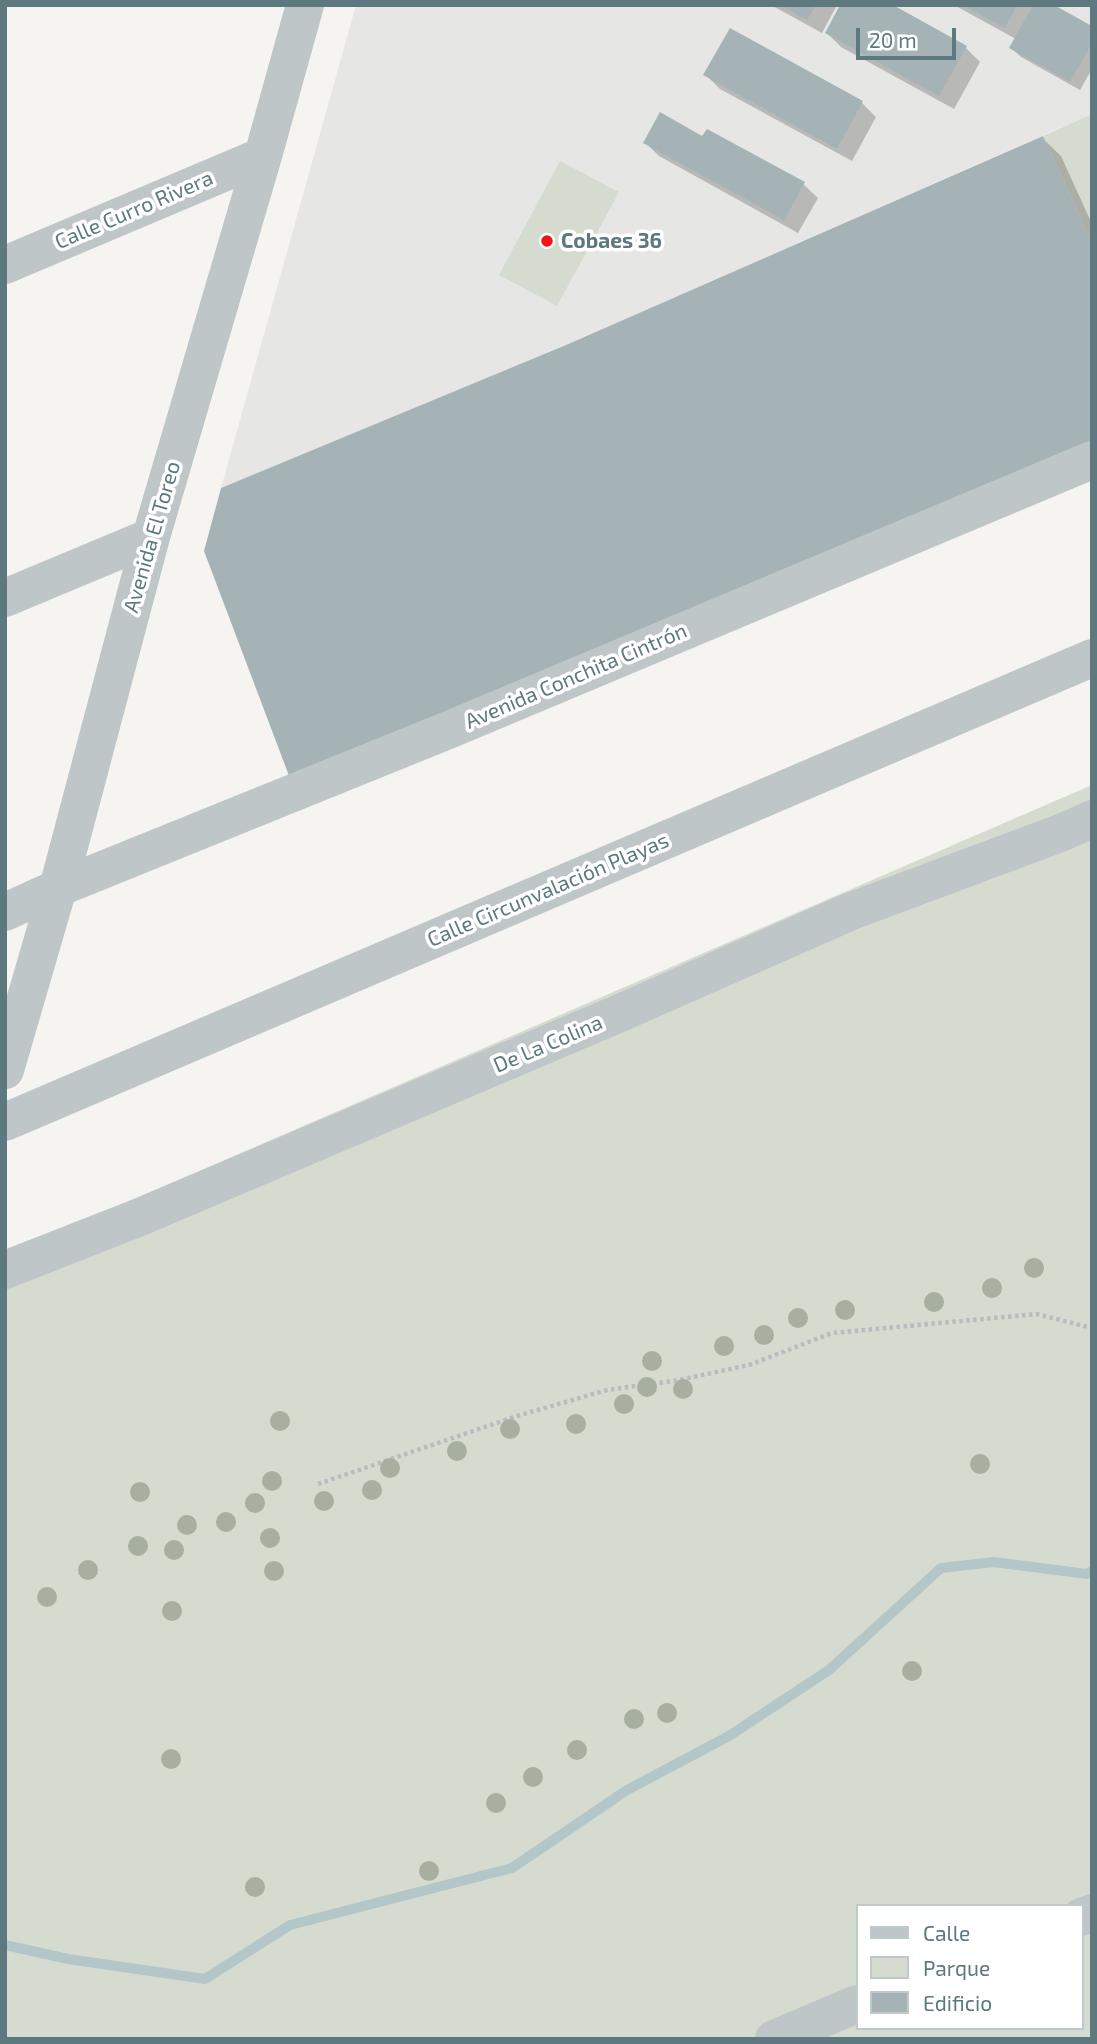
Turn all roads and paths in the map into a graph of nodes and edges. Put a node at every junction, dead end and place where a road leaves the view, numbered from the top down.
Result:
1 (305, 5) edge
2 (263, 156) junction
3 (5, 265) edge
4 (1092, 460) edge
5 (151, 537) junction
6 (5, 597) edge
7 (1092, 658) edge
8 (1092, 819) edge
9 (58, 888) junction
10 (5, 912) edge
11 (5, 1070) edge
12 (5, 1122) edge
13 (5, 1270) edge
14 (1092, 1328) edge
15 (318, 1484) dead end
16 (856, 2004) edge
17 (774, 2039) edge

1 - 2 street, Avenida El Toreo
2 - 3 street, Calle Curro Rivera
2 - 5 street, Avenida El Toreo
4 - 9 street, Avenida Conchita Cintrón
5 - 6 street
5 - 9 street, Avenida El Toreo
7 - 12 street, Calle Circunvalación Playas
8 - 13 street, De La Colina
9 - 10 street, Avenida Conchita Cintrón
9 - 11 street, Avenida El Toreo
14 - 15 path
16 - 17 street

